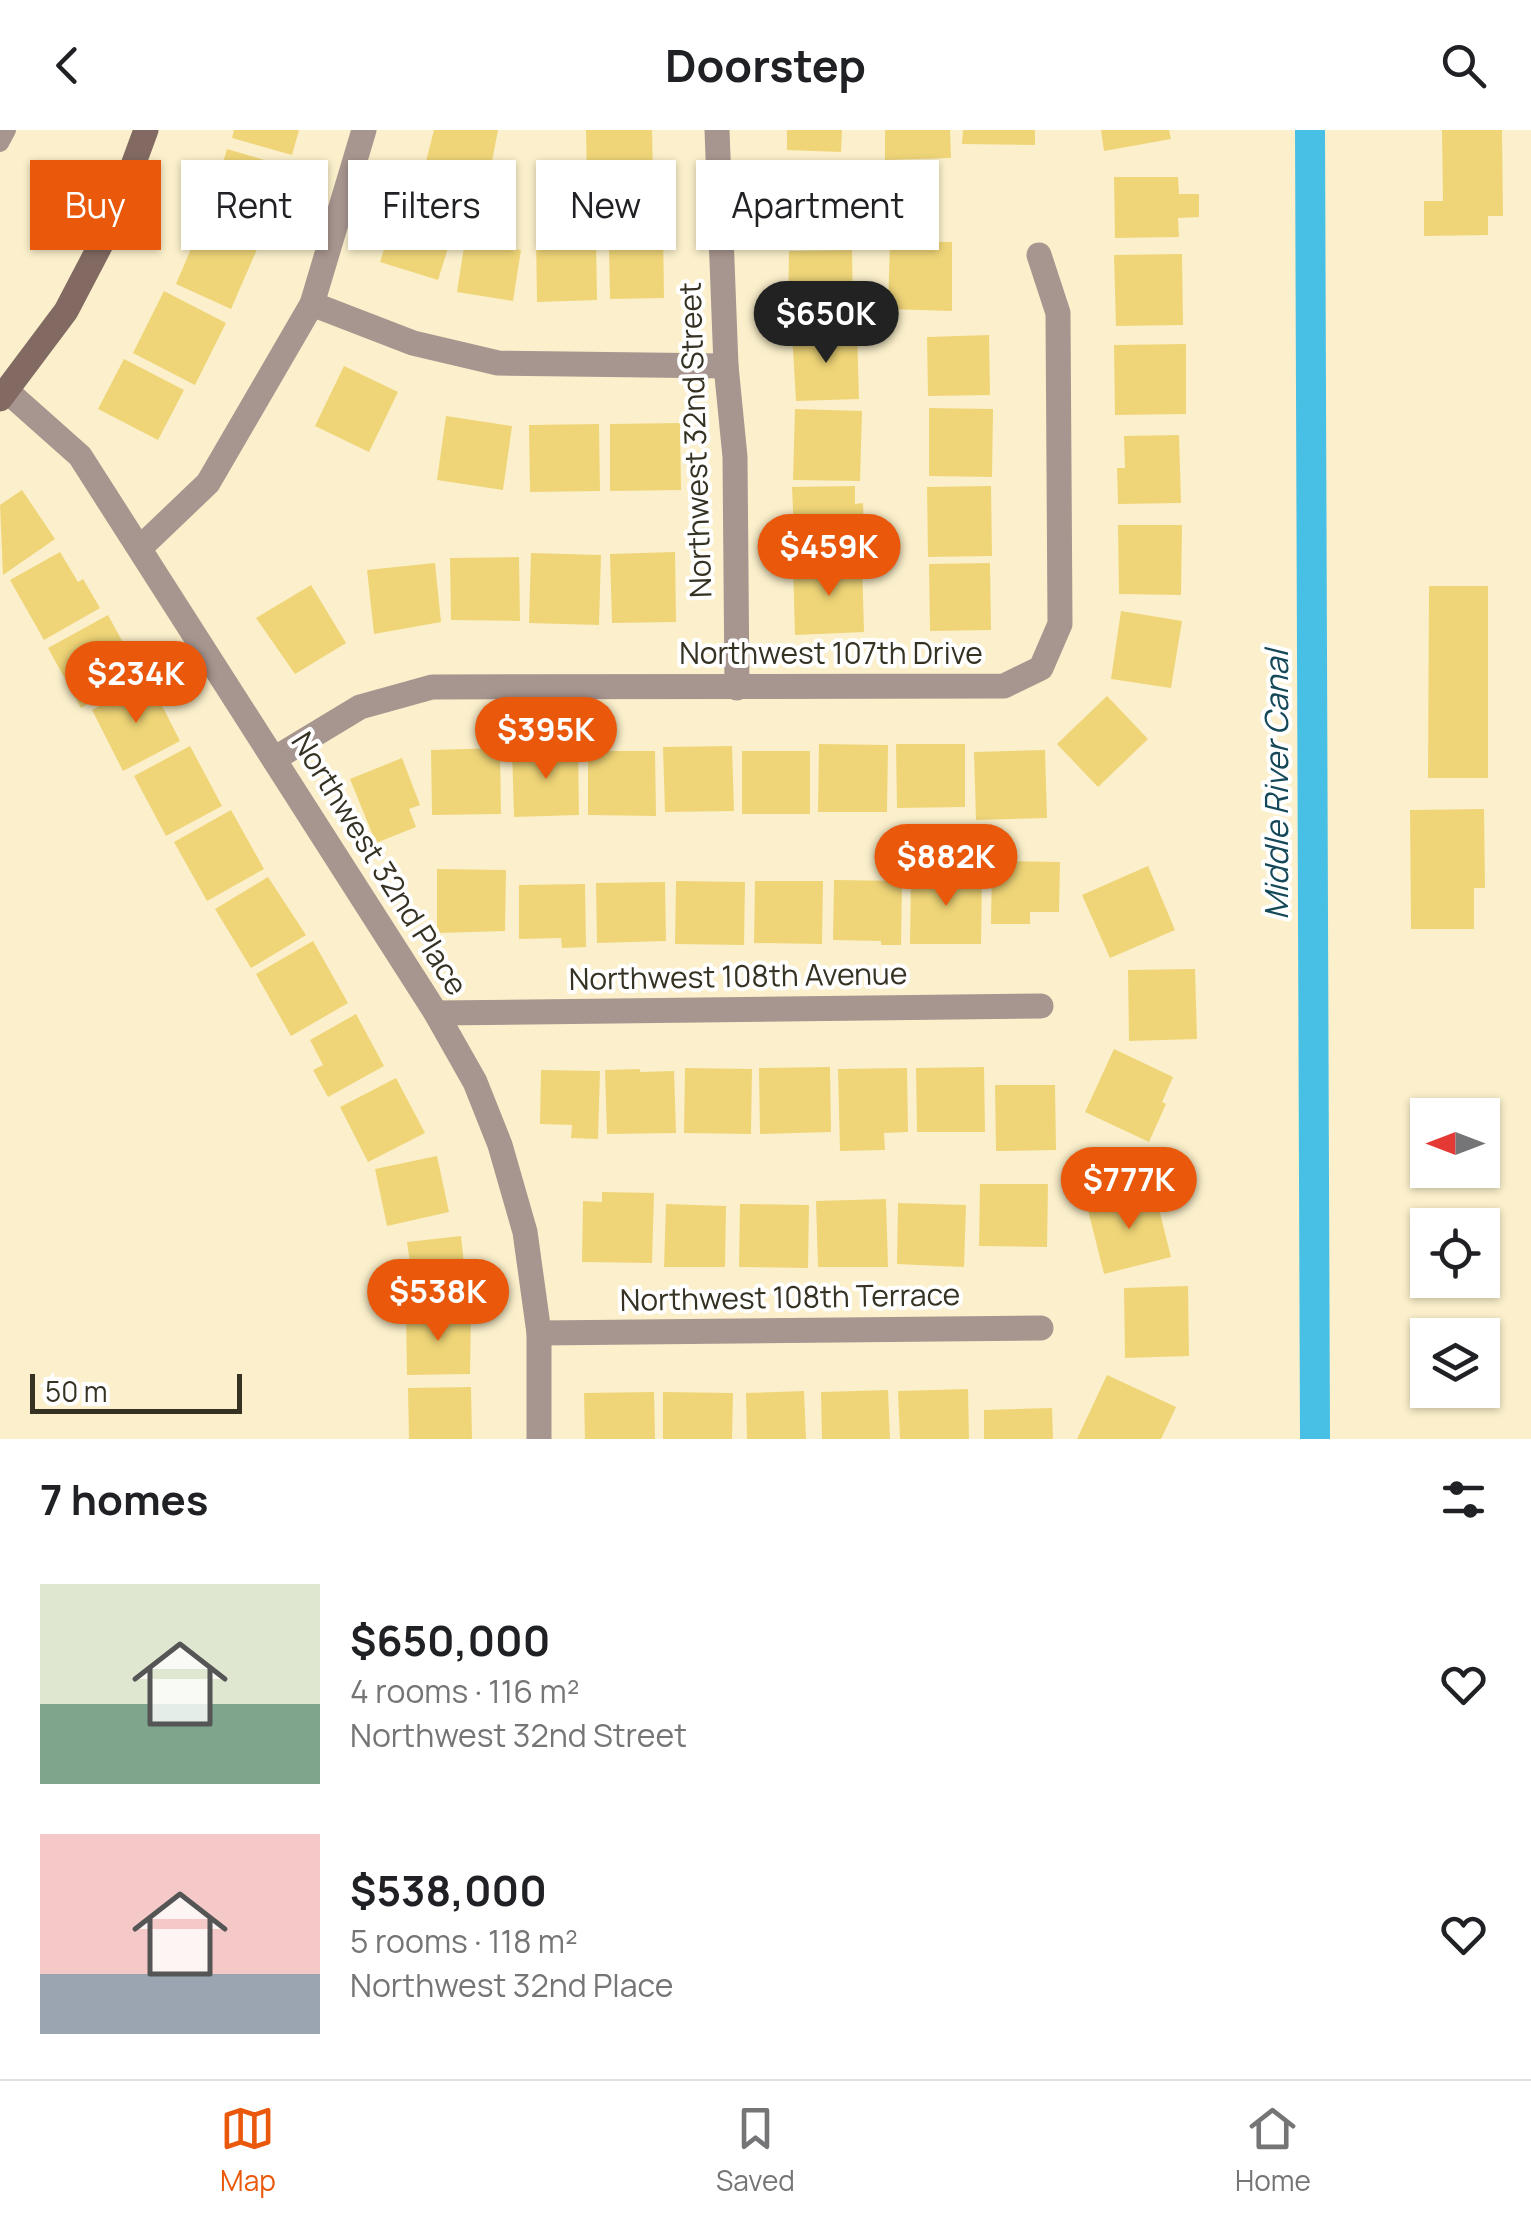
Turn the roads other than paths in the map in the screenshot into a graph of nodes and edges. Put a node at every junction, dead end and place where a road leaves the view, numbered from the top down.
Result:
1 (7, 130) edge
2 (146, 130) edge
3 (364, 130) edge
4 (717, 130) edge
5 (0, 142) edge
6 (1039, 255) dead end
7 (312, 304) junction
8 (726, 366) junction
9 (3, 392) edge
10 (140, 548) junction
11 (737, 688) junction
12 (274, 759) junction
13 (1041, 1006) dead end
14 (436, 1014) junction
15 (1041, 1328) dead end
16 (539, 1333) junction
17 (539, 1439) edge

1 - 5 lane
2 - 9 street
3 - 7 street
4 - 8 street, Northwest 32nd Street
6 - 11 street, Northwest 107th Drive
7 - 8 street
7 - 10 street
8 - 11 street, Northwest 32nd Street
9 - 10 street, Northwest 32nd Place
10 - 12 street, Northwest 32nd Place
11 - 12 street, Northwest 107th Drive
12 - 14 street, Northwest 32nd Place
13 - 14 street, Northwest 108th Avenue
14 - 16 street, Northwest 32nd Place
15 - 16 street, Northwest 108th Terrace
16 - 17 street, Northwest 32nd Place

